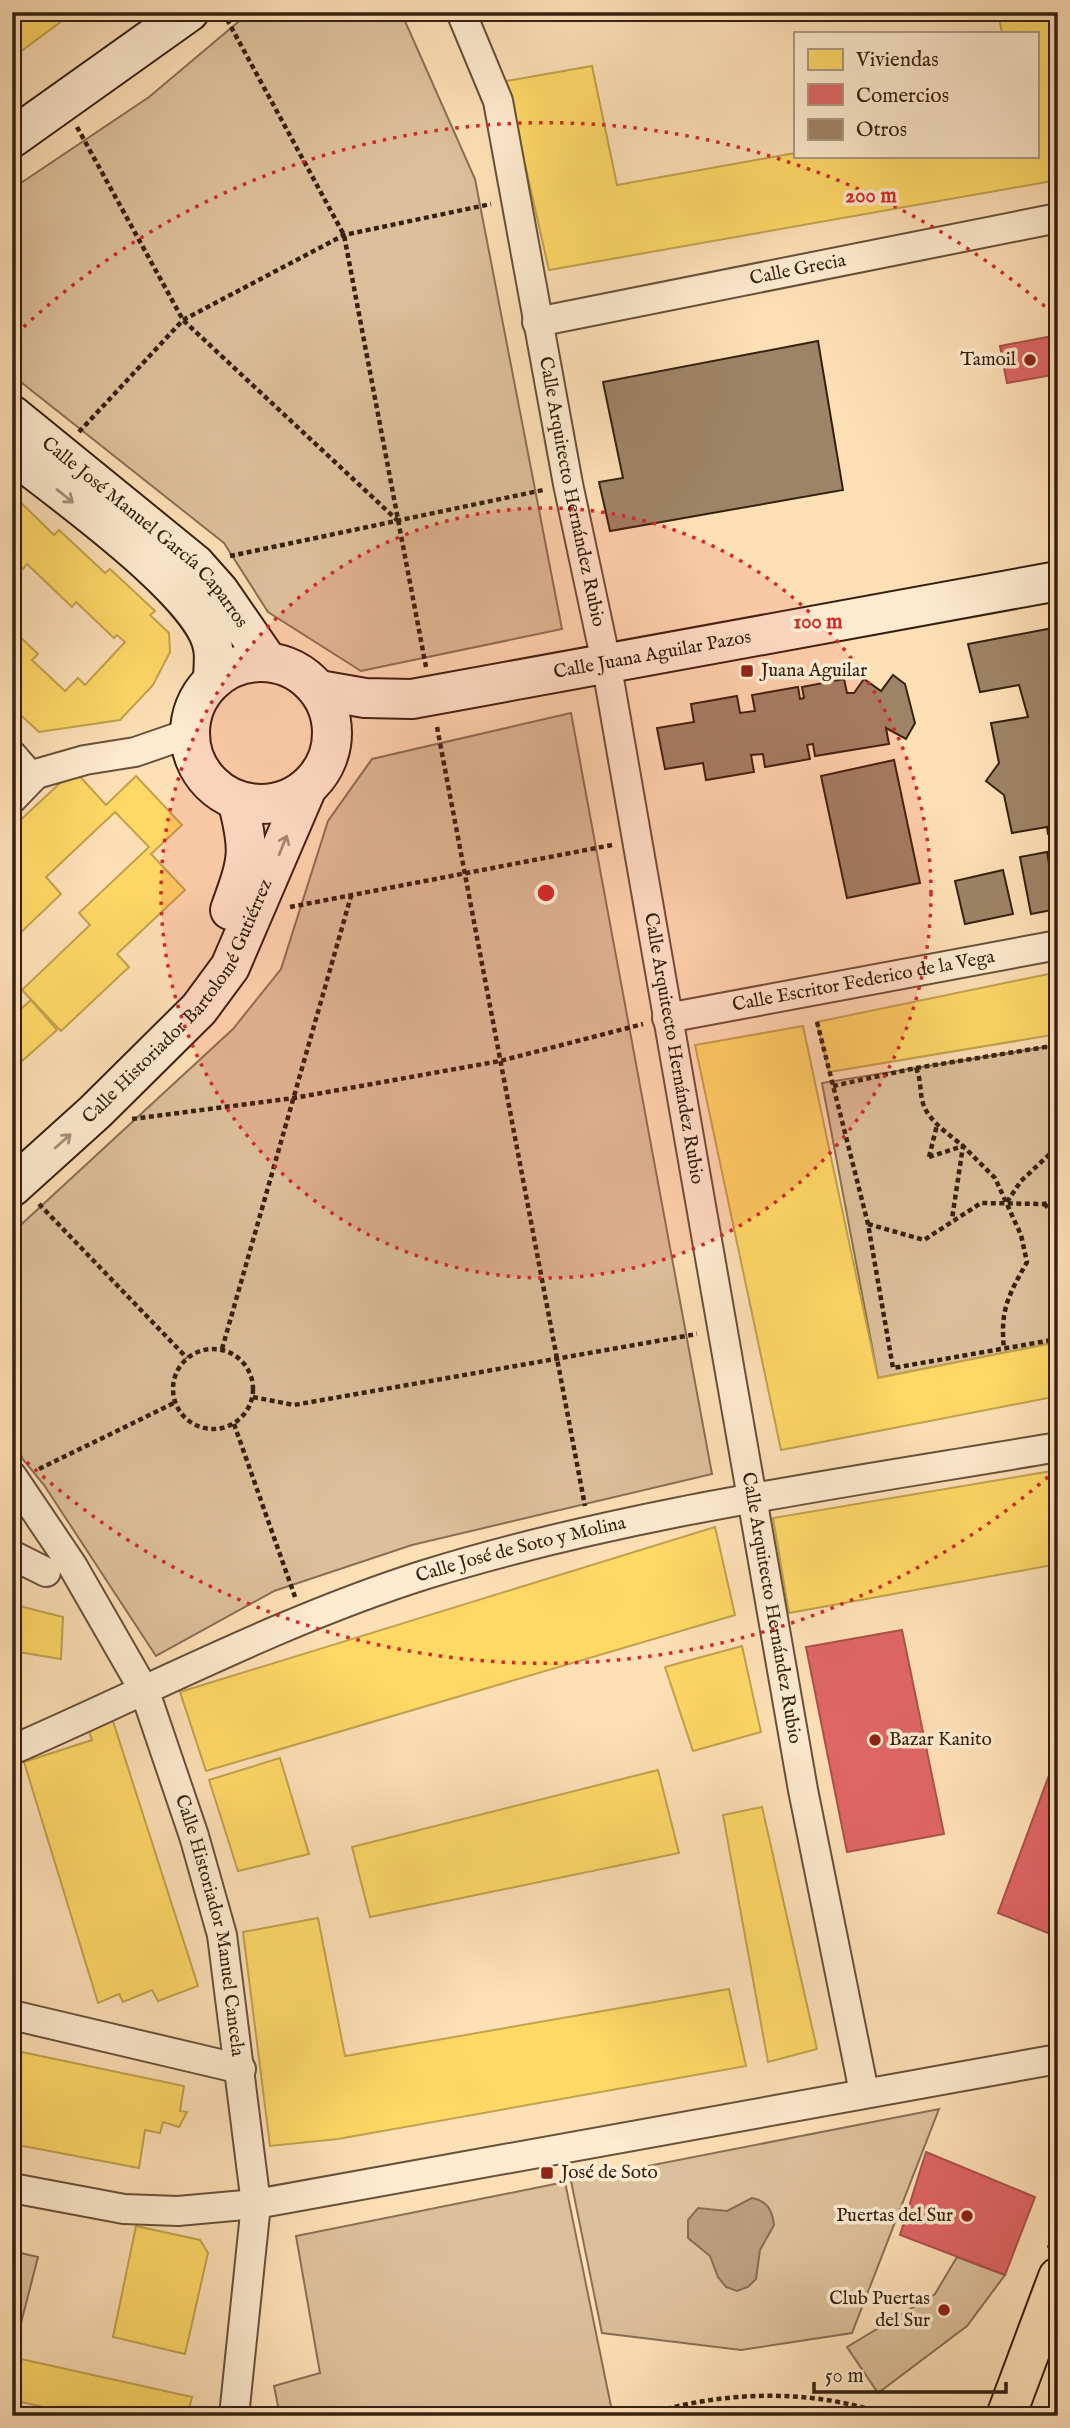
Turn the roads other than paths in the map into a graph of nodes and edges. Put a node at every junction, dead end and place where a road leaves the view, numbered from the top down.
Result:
1 (189, 12) edge
2 (461, 12) edge
3 (12, 138) edge
4 (1058, 218) edge
5 (537, 323) junction
6 (12, 415) edge
7 (12, 453) edge
8 (1058, 581) edge
9 (268, 662) junction
10 (606, 662) junction
11 (213, 680) junction
12 (319, 690) junction
13 (422, 697) junction
14 (190, 733) junction
15 (12, 755) edge
16 (330, 756) junction
17 (32, 778) junction
18 (306, 790) junction
19 (12, 799) edge
20 (237, 800) junction
21 (1058, 946) edge
22 (667, 1018) junction
23 (14, 1173) edge
24 (1058, 1447) edge
25 (14, 1478) edge
26 (752, 1500) junction
27 (12, 1555) edge
28 (46, 1572) dead end
29 (145, 1692) junction
30 (12, 1750) edge
31 (12, 2015) edge
32 (1058, 2059) edge
33 (241, 2069) junction
34 (864, 2092) junction
35 (12, 2188) edge
36 (256, 2204) junction
37 (1058, 2277) edge
38 (234, 2416) edge
39 (1006, 2416) edge

1 - 3 street
2 - 5 street, Calle Arquitecto Hernández Rubio
4 - 5 street, Calle Grecia
5 - 10 street, Calle Arquitecto Hernández Rubio
6 - 9 street, Calle José Manuel García Caparros
7 -> 11 street, Calle José Manuel García Caparros
8 - 10 street, Calle Juana Aguilar Pazos
9 - 11 street
9 - 12 street
10 - 13 street, Calle Juana Aguilar Pazos
10 - 22 street, Calle Arquitecto Hernández Rubio
11 - 14 street
12 - 13 street, Calle Juana Aguilar Pazos
12 - 16 street
13 - 16 street, Calle Juana Aguilar Pazos
14 - 17 street
14 - 20 street
15 - 17 street
16 - 18 street, Calle Historiador Bartolomé Gutiérrez
17 - 19 street
18 - 20 street
23 -> 18 street, Calle Historiador Bartolomé Gutiérrez
20 - 23 street, Calle Historiador Bartolomé Gutiérrez
21 - 22 street, Calle Escritor Federico de la Vega
22 - 26 street, Calle Arquitecto Hernández Rubio
24 - 26 street, Calle José de Soto y Molina
25 - 29 street, Calle Historiador Manuel Cancela
26 - 29 street, Calle José de Soto y Molina
26 - 34 street, Calle Arquitecto Hernández Rubio
27 - 28 street
29 - 30 street, Calle José de Soto y Molina
29 - 33 street, Calle Historiador Manuel Cancela
31 - 33 street
32 - 34 street
33 - 36 street, Calle Historiador Manuel Cancela
34 - 36 street
35 - 36 street
36 - 38 street, Calle Historiador Manuel Cancela
37 - 39 main road

